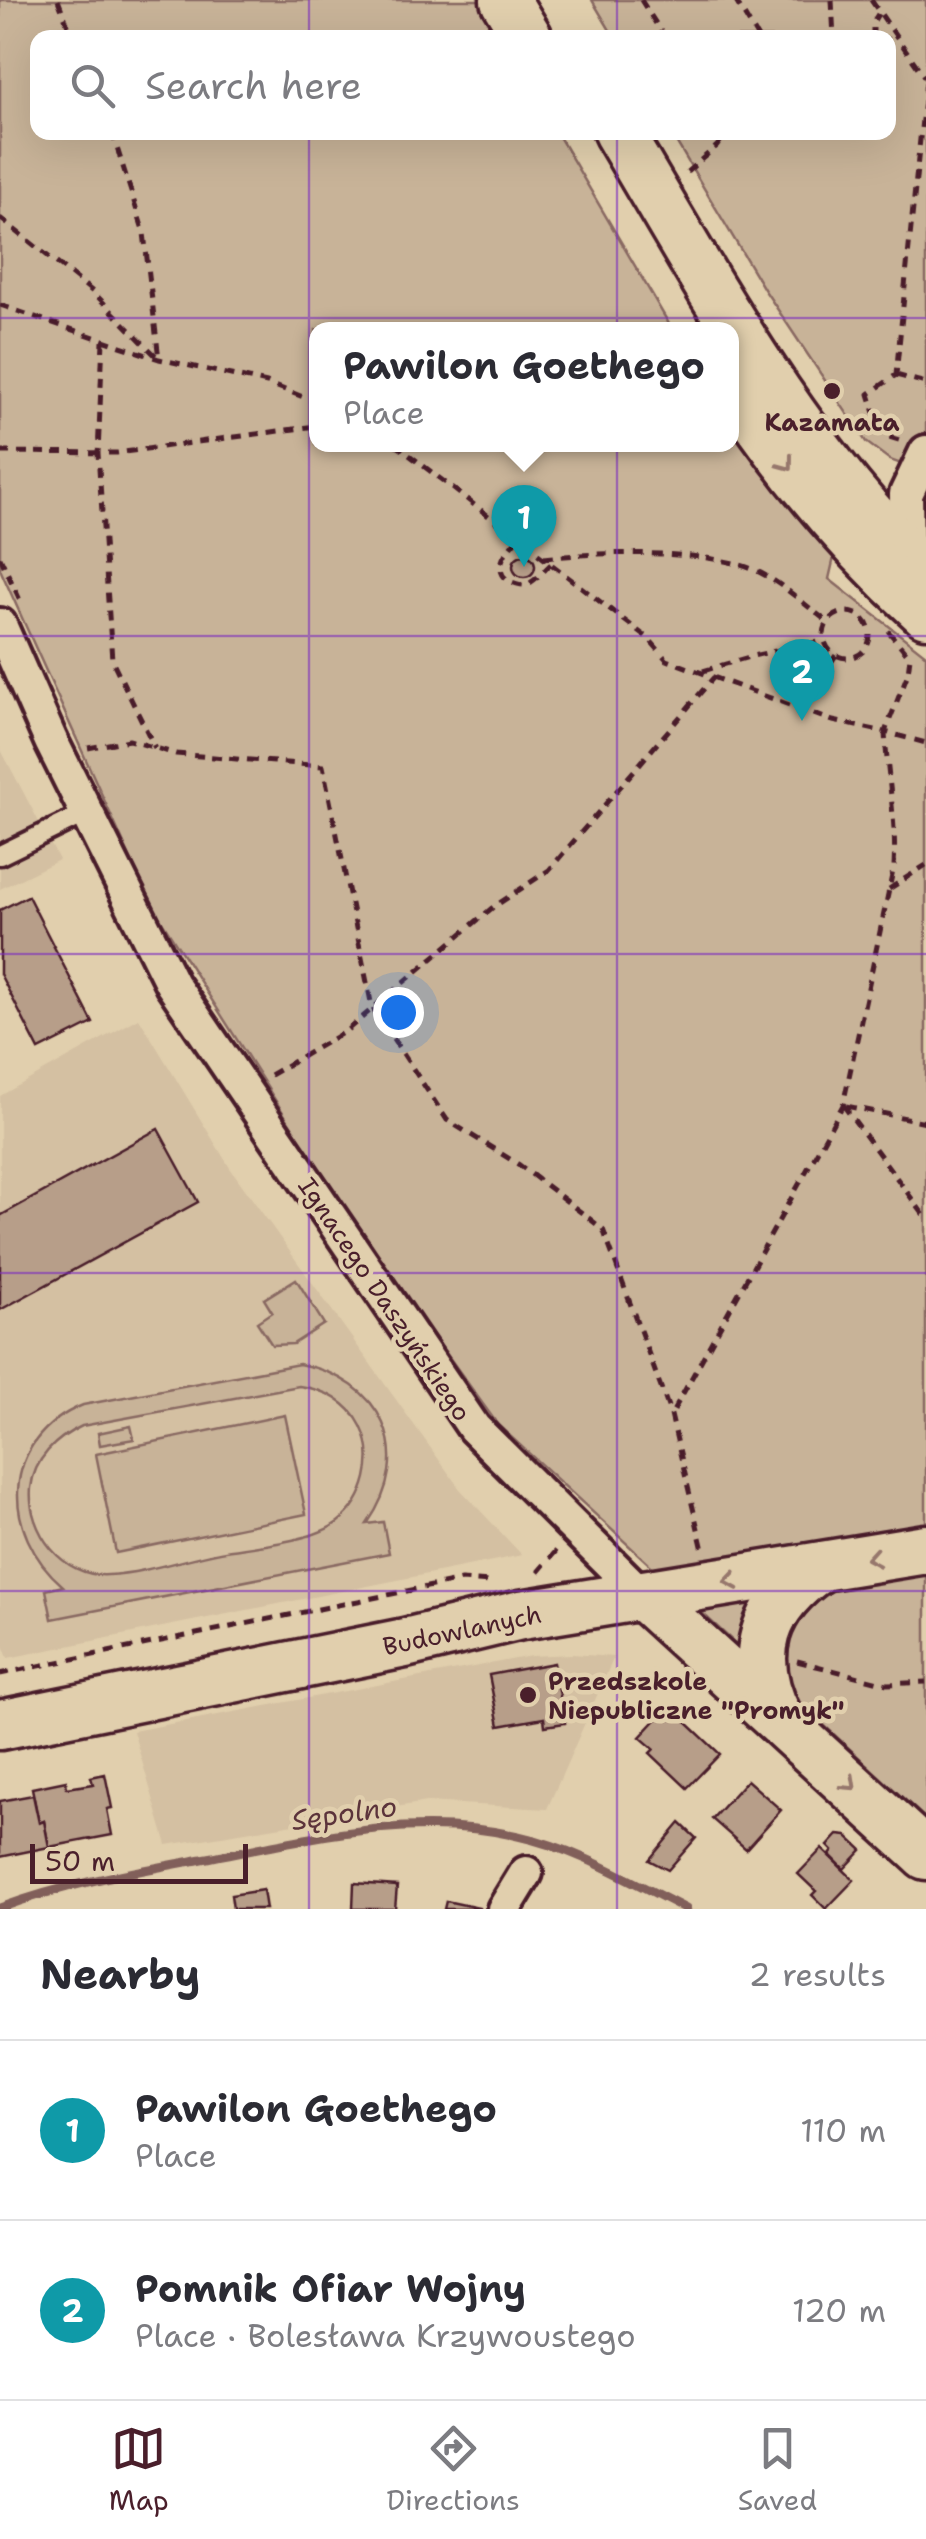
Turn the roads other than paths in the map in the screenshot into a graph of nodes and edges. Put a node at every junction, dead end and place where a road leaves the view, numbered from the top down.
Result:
1 (505, 0) edge
2 (540, 0) edge
3 (523, 30) edge
4 (557, 30) edge
5 (591, 140) edge
6 (623, 140) edge
7 (694, 322) edge
8 (734, 322) edge
9 (739, 330) edge
10 (739, 394) edge
11 (904, 475) edge
12 (916, 564) edge
13 (12, 617) edge
14 (908, 619) edge
15 (86, 813) junction
16 (0, 855) edge
17 (926, 1549) edge
18 (819, 1568) junction
19 (642, 1595) junction
20 (778, 1718) junction
21 (0, 1726) edge
22 (926, 1854) edge
23 (526, 1874) dead end
24 (504, 1909) edge

1 - 3 street
2 - 4 street
5 - 7 street
6 - 8 street
9 - 11 street
10 -> 14 street
11 - 12 street
13 - 15 street, Ignacego Daszyńskiego
15 - 16 lane
15 - 19 street, Ignacego Daszyńskiego
17 -> 18 street, Budowlanych
18 -> 19 street, Budowlanych
18 - 20 street
19 - 20 street, Ignacego Daszyńskiego
19 - 21 street, Budowlanych
20 -> 22 street, Ignacego Daszyńskiego
23 - 24 street

